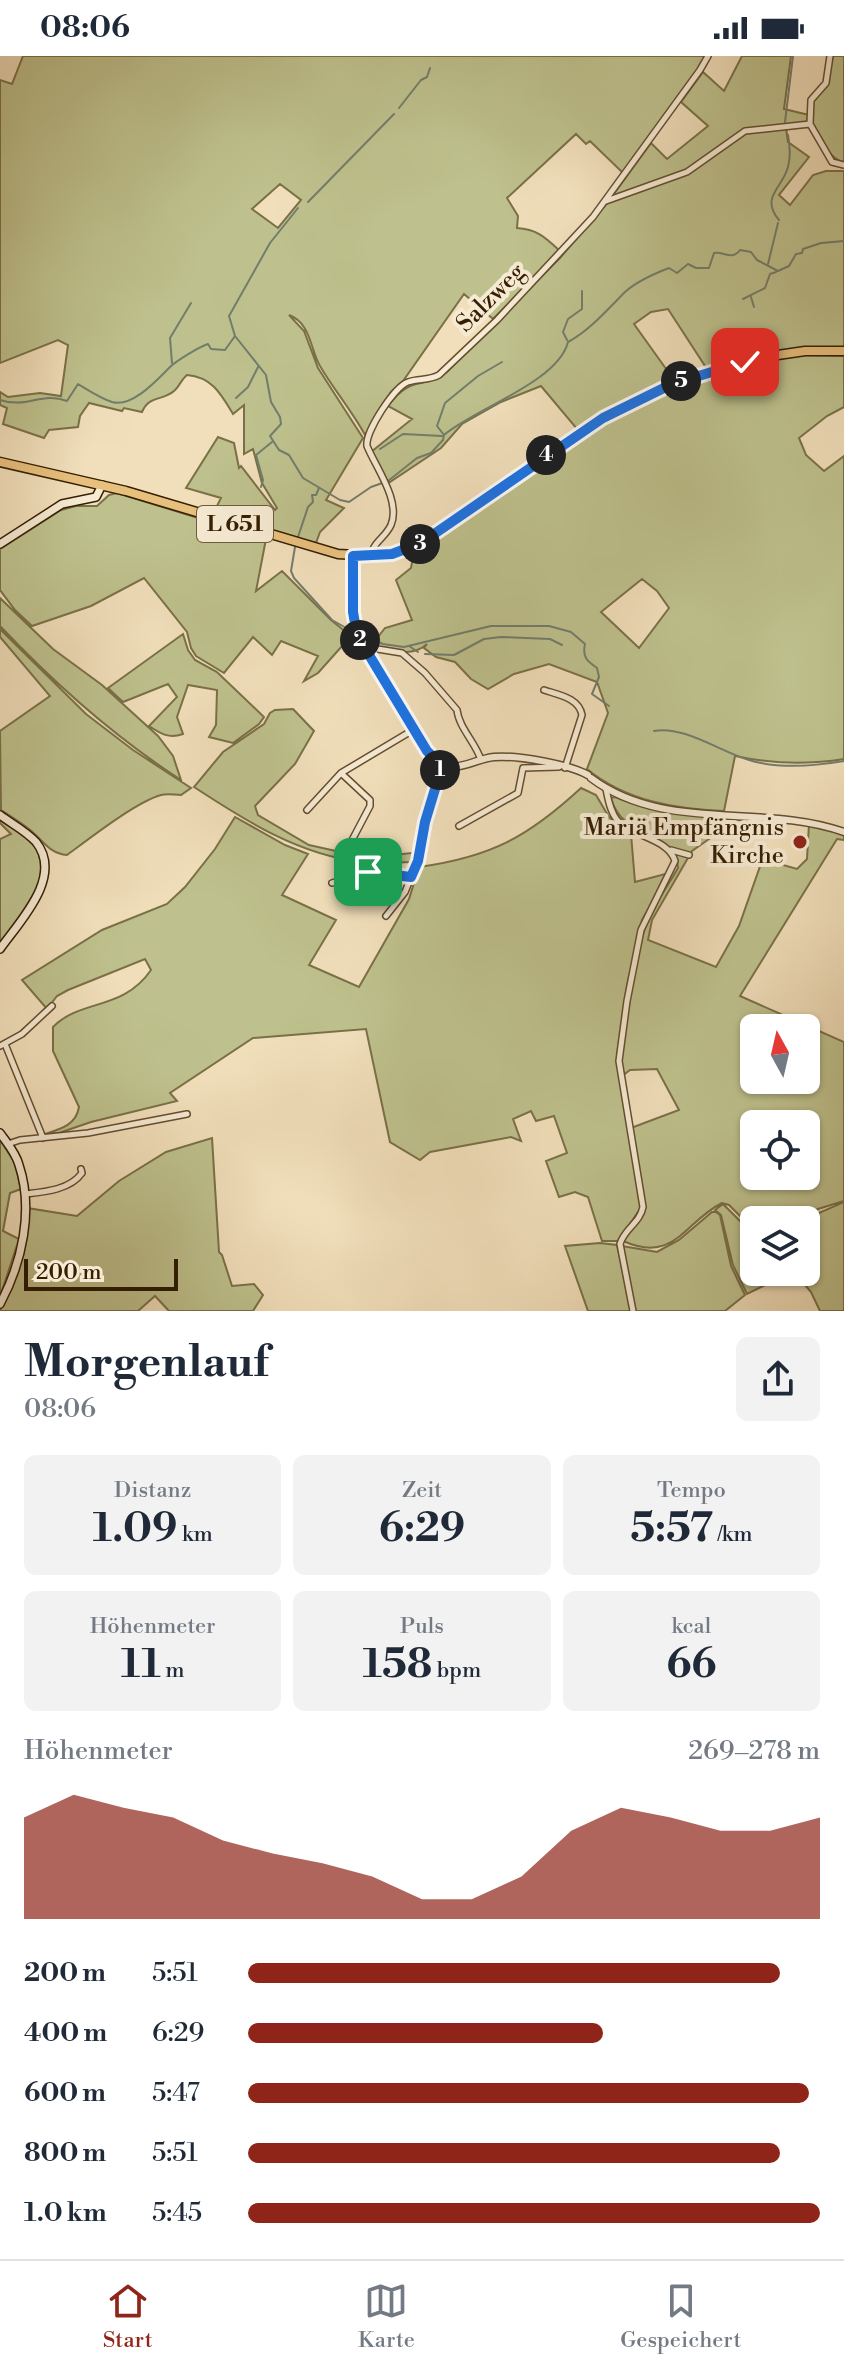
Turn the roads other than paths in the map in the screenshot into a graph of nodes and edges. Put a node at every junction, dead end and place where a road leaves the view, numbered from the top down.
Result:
1 (708, 56) edge
2 (830, 56) edge
3 (810, 124) junction
4 (844, 165) edge
5 (605, 201) junction
6 (844, 351) edge
7 (0, 462) edge
8 (102, 485) junction
9 (0, 544) edge
10 (353, 556) junction
11 (370, 557) junction
12 (364, 647) junction
13 (544, 690) dead end
14 (413, 730) junction
15 (481, 760) junction
16 (442, 766) junction
17 (562, 767) junction
18 (341, 773) junction
19 (606, 789) junction
20 (307, 810) dead end
21 (0, 815) edge
22 (459, 826) dead end
23 (844, 832) edge
24 (350, 844) dead end
25 (670, 850) junction
26 (689, 855) dead end
27 (411, 877) junction
28 (332, 883) dead end
29 (386, 916) dead end
30 (0, 949) edge
31 (52, 1006) dead end
32 (2, 1045) edge
33 (187, 1114) dead end
34 (0, 1133) edge
35 (43, 1138) junction
36 (8, 1144) junction
37 (81, 1169) dead end
38 (24, 1194) junction
39 (0, 1304) edge
40 (633, 1311) edge

1 - 5 street, Salzweg
2 - 3 street
3 - 4 street
3 - 5 street
5 - 11 street, Salzweg
6 - 11 main road, L 651
7 - 8 main road, L 651
8 - 9 main road
8 - 10 main road, L 651
10 - 11 main road, L 651
10 - 12 street
12 - 14 street
12 - 15 street
13 - 17 street
14 - 16 street
14 - 18 street
15 - 16 street
15 - 17 street
16 - 27 street
17 - 19 street
17 - 22 street
18 - 20 street
18 - 24 street
19 - 23 street
19 - 25 street
21 - 30 main road
25 - 26 street
25 - 40 street
27 - 28 street
27 - 29 street
31 - 32 street
32 - 35 street
33 - 35 street
34 - 36 main road
35 - 36 street
36 - 38 main road
37 - 38 street
38 - 39 main road

